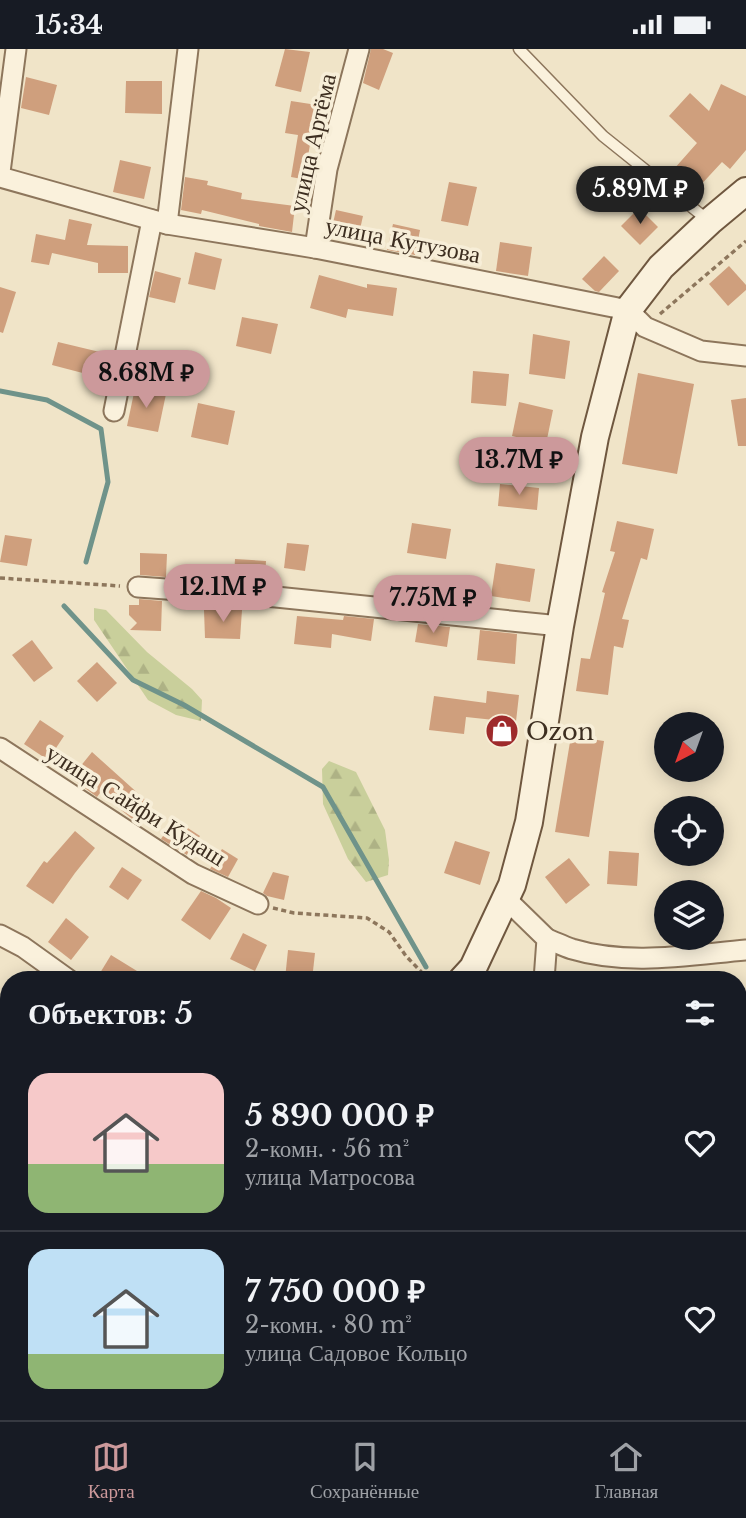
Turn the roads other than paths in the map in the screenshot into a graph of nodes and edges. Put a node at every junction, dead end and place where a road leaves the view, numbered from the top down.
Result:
1 (16, 49) edge
2 (188, 49) edge
3 (359, 49) edge
4 (524, 50) edge
5 (0, 175) edge
6 (746, 191) edge
7 (710, 221) junction
8 (159, 222) junction
9 (315, 248) junction
10 (637, 318) junction
11 (746, 356) edge
12 (114, 411) dead end
13 (138, 587) road end
14 (560, 626) junction
15 (0, 748) edge
16 (509, 892) junction
17 (258, 904) road end
18 (0, 935) edge
19 (547, 939) junction
20 (746, 950) edge
21 (56, 971) edge
22 (470, 971) edge
23 (545, 971) edge

1 - 5 street
2 - 8 street
3 - 9 street, улица Артёма
4 - 7 lane
5 - 8 street, улица Кутузова
6 - 7 main road
7 - 10 main road
8 - 9 street, улица Кутузова
8 - 12 street
9 - 10 street, улица Кутузова
10 - 11 street, улица Кутузова
10 - 14 main road
13 - 14 street
14 - 16 main road
15 - 17 street, улица Сайфи Кудаш
16 - 19 street
16 - 22 main road
18 - 21 street
19 - 20 street
19 - 23 street

